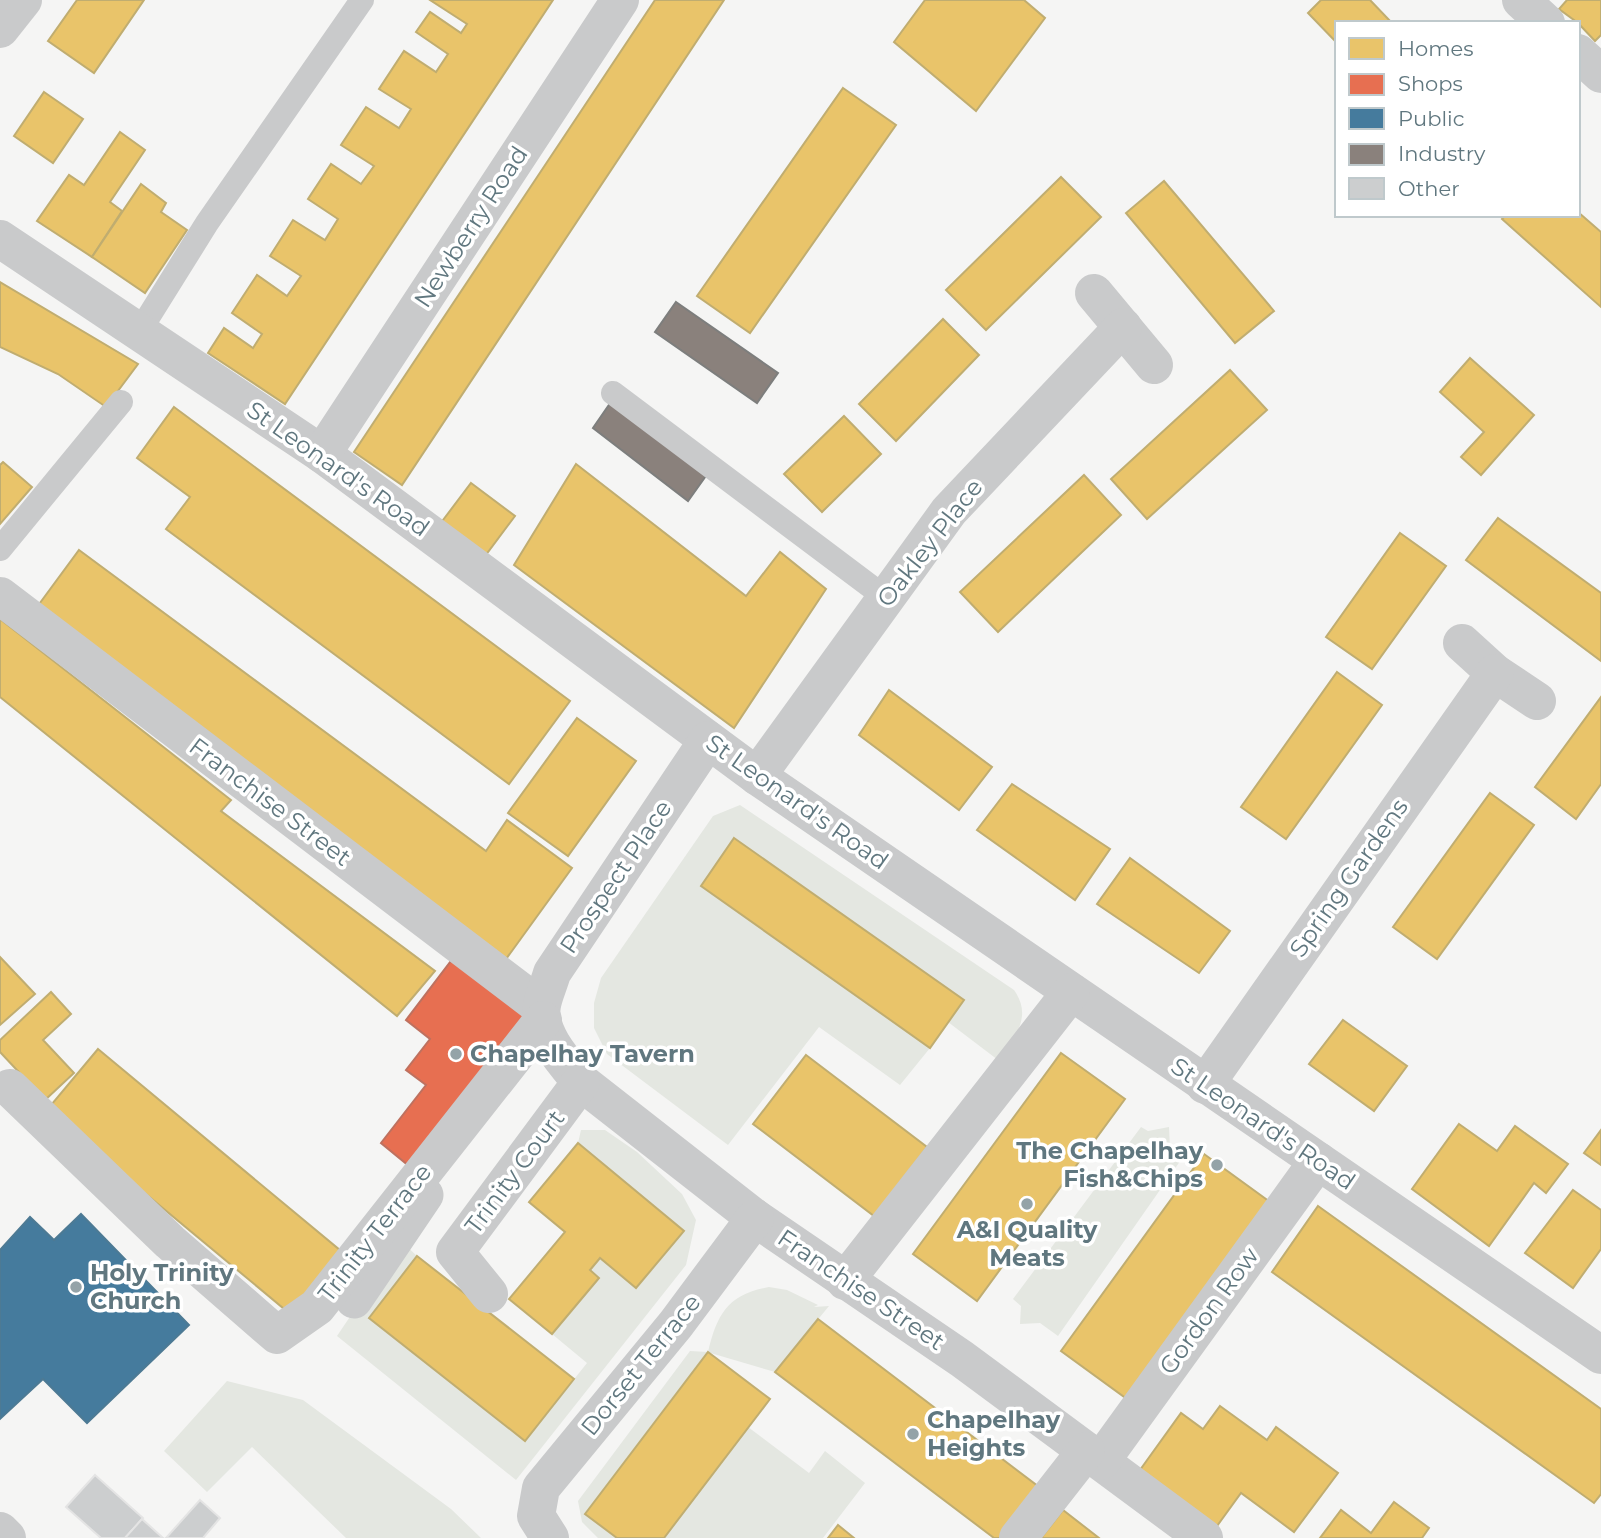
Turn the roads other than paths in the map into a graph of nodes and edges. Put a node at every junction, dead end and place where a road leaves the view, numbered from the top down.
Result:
1 (23, 0) edge
2 (362, 0) edge
3 (620, 0) edge
4 (1521, 0) edge
5 (1544, 21) edge
6 (0, 29) edge
7 (1580, 55) edge
8 (1601, 74) edge
9 (0, 239) edge
10 (1094, 293) dead end
11 (1122, 327) junction
12 (139, 332) junction
13 (1154, 365) dead end
14 (613, 393) dead end
15 (121, 402) dead end
16 (322, 454) junction
17 (0, 549) edge
18 (0, 596) edge
19 (886, 598) junction
20 (1462, 643) dead end
21 (1495, 673) junction
22 (1537, 701) dead end
23 (708, 740) junction
24 (757, 776) junction
25 (1071, 992) junction
26 (542, 1014) junction
27 (5, 1082) edge
28 (581, 1082) junction
29 (1205, 1085) junction
30 (1318, 1161) junction
31 (755, 1218) junction
32 (845, 1280) junction
33 (489, 1294) dead end
34 (354, 1300) dead end
35 (1598, 1347) edge
36 (1093, 1456) junction
37 (543, 1527) edge
38 (0, 1531) edge
39 (7, 1538) edge
40 (1018, 1538) edge
41 (1204, 1538) edge

1 - 6 street
2 - 12 lane
3 - 16 street, Newberry Road
4 - 5 street
7 - 8 street
9 - 12 street, St Leonard's Road
10 - 11 street
11 - 13 street
11 - 19 street, Oakley Place
12 - 16 street, St Leonard's Road
14 - 19 lane
15 - 17 lane
16 - 23 street, St Leonard's Road
18 - 26 street, Franchise Street
19 - 24 street, Oakley Place
20 - 21 street
21 - 22 street
21 - 29 street, Spring Gardens
23 - 24 street, St Leonard's Road
23 - 26 street, Prospect Place
24 - 25 street, St Leonard's Road
25 - 29 street, St Leonard's Road
25 - 32 street
26 - 27 street, Trinity Terrace
26 - 28 street, Franchise Street
26 - 34 street
28 - 31 street, Franchise Street
28 - 33 street, Trinity Court
29 - 30 street, St Leonard's Road
30 - 35 street, St Leonard's Road
30 - 36 street, Gordon Row
31 - 32 street, Franchise Street
31 - 37 street, Dorset Terrace
32 - 36 street, Franchise Street
36 - 40 street, Gordon Row
36 - 41 street, Franchise Street
38 - 39 street

